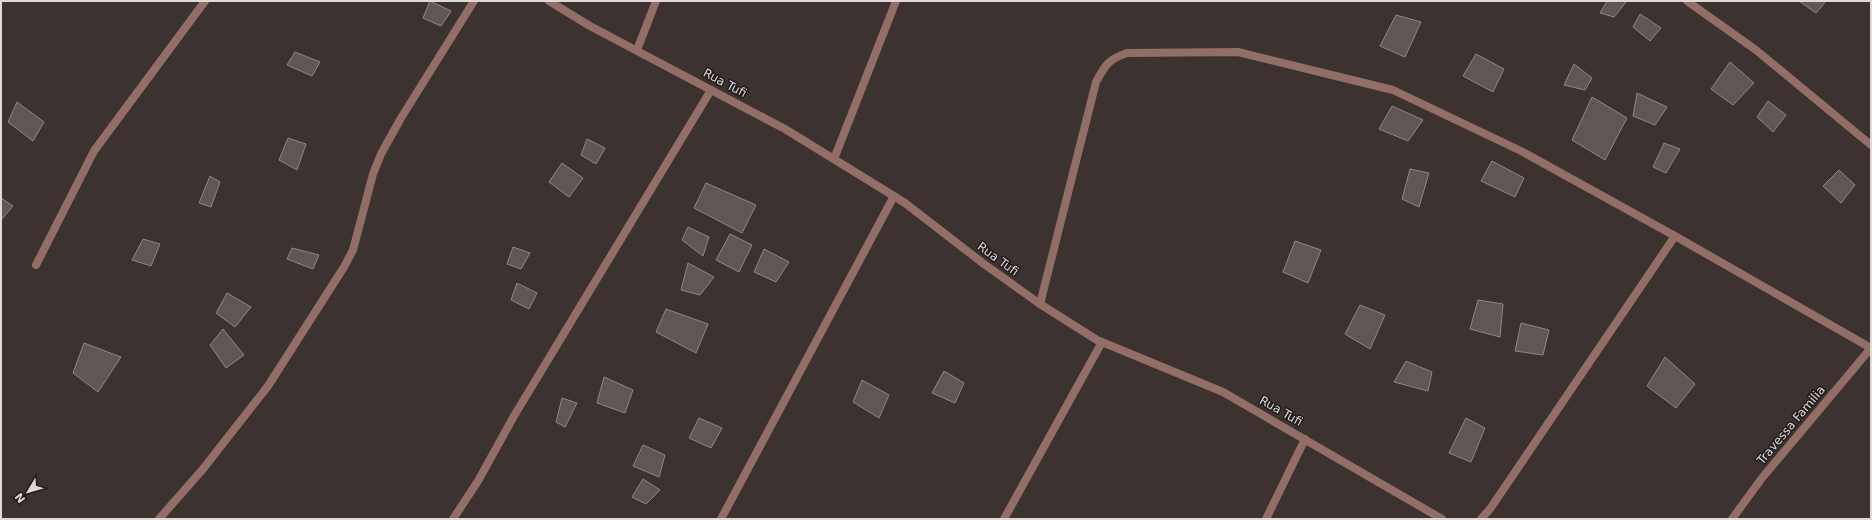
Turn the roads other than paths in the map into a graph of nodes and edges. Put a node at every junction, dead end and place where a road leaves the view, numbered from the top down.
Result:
1 (205, 1) edge
2 (474, 1) edge
3 (549, 1) edge
4 (656, 1) edge
5 (896, 1) edge
6 (1687, 1) edge
7 (637, 50) junction
8 (712, 90) junction
9 (1871, 145) edge
10 (834, 159) junction
11 (894, 196) junction
12 (1675, 236) junction
13 (36, 265) dead end
14 (1040, 304) junction
15 (1102, 342) junction
16 (1871, 348) edge
17 (1305, 439) junction
18 (160, 519) edge
19 (453, 519) edge
20 (721, 519) edge
21 (1004, 519) edge
22 (1266, 519) edge
23 (1442, 519) edge
24 (1481, 519) edge
25 (1732, 519) edge

1 - 13 street
2 - 18 street
3 - 7 street, Rua Tufi
4 - 7 street
5 - 10 street
6 - 9 street
7 - 8 street, Rua Tufi
8 - 10 street, Rua Tufi
8 - 19 street
10 - 11 street, Rua Tufi
11 - 14 street, Rua Tufi
11 - 20 street
12 - 14 street
12 - 16 street
12 - 24 street
14 - 15 street, Rua Tufi
15 - 17 street, Rua Tufi
15 - 21 street
16 - 25 street, Travessa Familia
17 - 22 street
17 - 23 street, Rua Tufi

